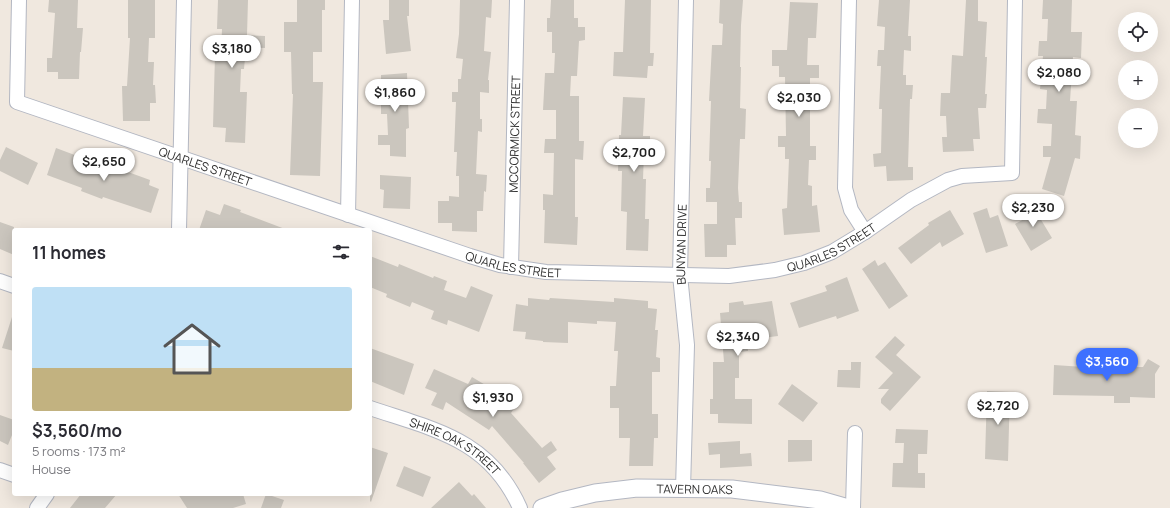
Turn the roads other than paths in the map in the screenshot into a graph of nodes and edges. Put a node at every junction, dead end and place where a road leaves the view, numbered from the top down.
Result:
1 (19, 0) edge
2 (184, 0) edge
3 (352, 0) edge
4 (517, 0) edge
5 (686, 0) edge
6 (849, 0) edge
7 (1015, 0) edge
8 (180, 158) junction
9 (348, 215) junction
10 (179, 228) edge
11 (865, 232) junction
12 (511, 267) junction
13 (680, 275) junction
14 (0, 281) edge
15 (12, 285) edge
16 (372, 409) edge
17 (855, 433) dead end
18 (0, 470) edge
19 (12, 473) edge
20 (683, 489) junction
21 (46, 496) edge
22 (838, 507) edge
23 (37, 508) edge
24 (520, 508) edge
25 (542, 508) edge
26 (853, 508) edge

1 - 8 street, QUARLES STREET
2 - 8 street
3 - 9 street
4 - 12 street, MCCORMICK STREET
5 - 13 street, BUNYAN DRIVE
6 - 11 street
7 - 11 street, QUARLES STREET
8 - 9 street, QUARLES STREET
8 - 10 street
9 - 12 street, QUARLES STREET
11 - 13 street, QUARLES STREET
12 - 13 street, QUARLES STREET
13 - 20 street, BUNYAN DRIVE
14 - 15 street
16 - 24 street, SHIRE OAK STREET
17 - 26 street
18 - 19 street
20 - 22 street, TAVERN OAKS
20 - 25 street, TAVERN OAKS
21 - 23 street

